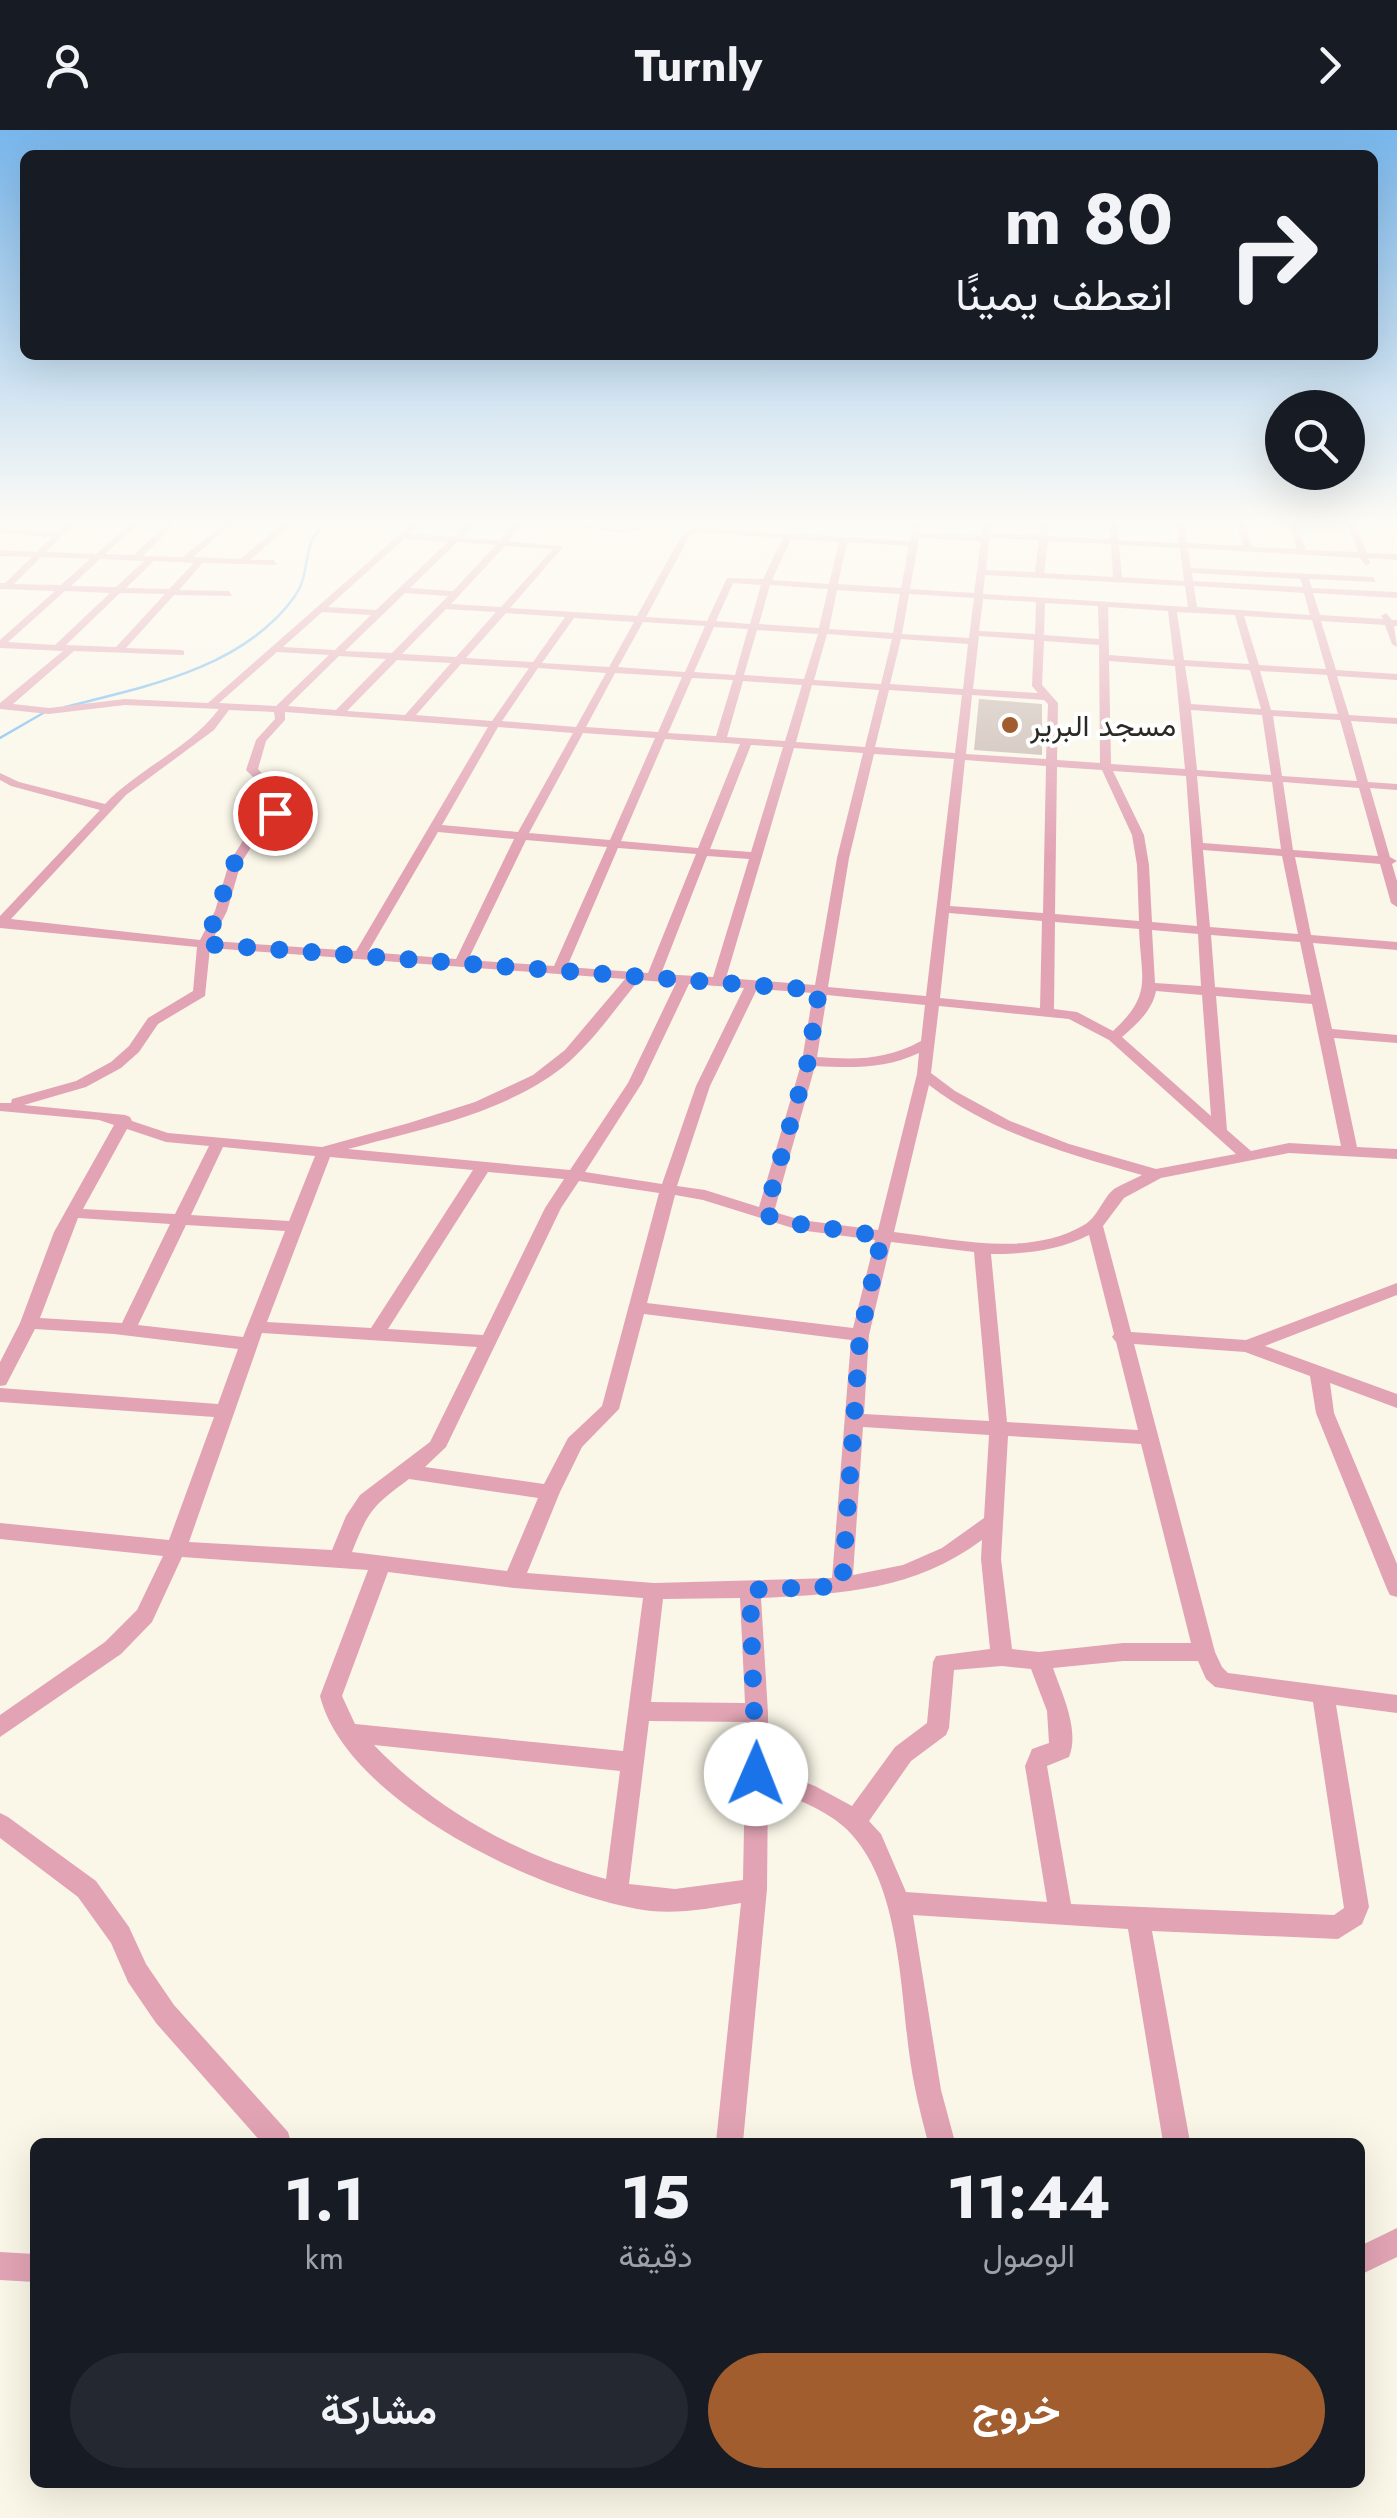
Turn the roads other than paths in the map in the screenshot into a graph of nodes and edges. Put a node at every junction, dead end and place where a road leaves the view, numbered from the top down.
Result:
1 (73, 633) edge
2 (135, 633) edge
3 (289, 633) edge
4 (357, 633) edge
5 (414, 633) edge
6 (484, 633) edge
7 (558, 633) edge
8 (633, 633) edge
9 (708, 633) edge
10 (751, 633) edge
11 (823, 633) edge
12 (831, 633) edge
13 (898, 633) edge
14 (974, 633) edge
15 (1042, 633) edge
16 (1103, 633) edge
17 (1176, 633) edge
18 (1246, 633) edge
19 (1322, 633) edge
20 (897, 637) junction
21 (973, 637) junction
22 (1042, 639) junction
23 (1103, 642) junction
24 (4, 646) edge
25 (57, 648) junction
26 (71, 648) junction
27 (272, 649) junction
28 (119, 650) junction
29 (181, 653) dead end
30 (334, 654) junction
31 (0, 657) edge
32 (390, 658) junction
33 (1103, 658) junction
34 (457, 662) junction
35 (1181, 664) junction
36 (536, 666) junction
37 (1257, 669) junction
38 (610, 671) junction
39 (1334, 673) junction
40 (688, 677) junction
41 (1397, 677) edge
42 (738, 680) junction
43 (806, 684) junction
44 (884, 689) junction
45 (965, 693) junction
46 (1048, 698) junction
47 (2, 706) edge
48 (209, 706) junction
49 (1186, 706) junction
50 (226, 707) junction
51 (279, 710) junction
52 (1268, 712) junction
53 (338, 714) junction
54 (408, 718) junction
55 (1343, 718) junction
56 (1397, 721) edge
57 (494, 725) junction
58 (577, 731) junction
59 (660, 736) junction
60 (720, 741) junction
61 (746, 743) junction
62 (788, 746) junction
63 (870, 752) junction
64 (960, 758) junction
65 (1050, 762) junction
66 (1106, 767) junction
67 (1191, 774) junction
68 (0, 776) edge
69 (1275, 780) junction
70 (1363, 785) junction
71 (1397, 787) edge
72 (107, 808) junction
73 (435, 828) junction
74 (522, 836) junction
75 (611, 843) junction
76 (1197, 846) junction
77 (702, 851) junction
78 (1288, 854) junction
79 (754, 856) junction
80 (1390, 861) edge
81 (1397, 903) edge
82 (944, 909) junction
83 (1051, 918) junction
84 (1, 923) edge
85 (1146, 926) junction
86 (1205, 930) junction
87 (1305, 938) junction
88 (204, 944) junction
89 (1397, 946) edge
90 (360, 955) junction
91 (460, 961) junction
92 (559, 969) junction
93 (635, 976) junction
94 (654, 977) junction
95 (684, 980) junction
96 (718, 982) junction
97 (752, 984) junction
98 (1148, 986) junction
99 (819, 990) junction
100 (1209, 991) junction
101 (1318, 1000) junction
102 (933, 1002) junction
103 (1047, 1011) junction
104 (1324, 1033) junction
105 (1114, 1036) junction
106 (1397, 1039) edge
107 (928, 1043) junction
108 (808, 1061) junction
109 (924, 1074) junction
110 (0, 1107) edge
111 (124, 1120) junction
112 (1220, 1134) junction
113 (218, 1142) junction
114 (1350, 1150) junction
115 (324, 1152) junction
116 (1245, 1154) junction
117 (1397, 1154) edge
118 (483, 1166) junction
119 (1156, 1174) junction
120 (573, 1175) junction
121 (668, 1190) junction
122 (72, 1213) junction
123 (765, 1215) junction
124 (182, 1218) junction
125 (1095, 1226) junction
126 (297, 1227) junction
127 (882, 1236) junction
128 (982, 1248) junction
129 (1397, 1289) edge
130 (639, 1308) junction
131 (28, 1323) junction
132 (127, 1330) junction
133 (252, 1335) junction
134 (374, 1335) junction
135 (860, 1336) junction
136 (1121, 1337) junction
137 (486, 1342) junction
138 (1247, 1346) junction
139 (1318, 1373) junction
140 (0, 1380) edge
141 (0, 1395) edge
142 (1397, 1401) edge
143 (225, 1412) junction
144 (852, 1420) junction
145 (999, 1430) junction
146 (1146, 1437) junction
147 (406, 1471) junction
148 (550, 1492) junction
149 (991, 1522) junction
150 (0, 1531) edge
151 (176, 1548) junction
152 (339, 1558) junction
153 (381, 1564) junction
154 (514, 1580) junction
155 (842, 1586) junction
156 (1397, 1589) edge
157 (750, 1590) junction
158 (654, 1591) junction
159 (1204, 1652) junction
160 (1002, 1657) junction
161 (1039, 1661) junction
162 (1323, 1694) junction
163 (1397, 1704) edge
164 (640, 1711) junction
165 (757, 1713) junction
166 (0, 1727) edge
167 (347, 1733) junction
168 (634, 1762) junction
169 (756, 1774) junction
170 (856, 1821) junction
171 (0, 1824) edge
172 (755, 1889) junction
173 (616, 1894) junction
174 (899, 1903) junction
175 (1061, 1915) junction
176 (1138, 1918) junction
177 (274, 2138) edge
178 (730, 2138) edge
179 (940, 2138) edge
180 (1176, 2138) edge
181 (1397, 2242) edge
182 (1365, 2258) edge
183 (0, 2266) edge
184 (30, 2268) edge

1 - 25 street
2 - 28 street
3 - 27 street
4 - 30 street
5 - 32 street
6 - 34 street
7 - 36 street
8 - 38 street
9 - 40 street
10 - 42 street
11 - 43 street
12 - 20 street
13 - 20 street
14 - 21 street
15 - 22 street
16 - 23 street
17 - 35 street
18 - 37 street
19 - 39 street
20 - 21 street
20 - 44 street
21 - 22 street
21 - 45 street
22 - 23 street
22 - 46 street
23 - 33 street
24 - 25 street
24 - 31 street
25 - 26 street
26 - 28 street
26 - 47 street
27 - 30 street
27 - 48 street
28 - 29 street
30 - 32 street
30 - 51 street
32 - 34 street
32 - 53 street
33 - 35 street
33 - 66 street
34 - 36 street
34 - 54 street
35 - 37 street
35 - 49 street
36 - 38 street
36 - 57 street
37 - 39 street
37 - 52 street
38 - 40 street
38 - 58 street
39 - 41 street
39 - 55 street
40 - 42 street
40 - 59 street
42 - 43 street
42 - 60 street
43 - 44 street
43 - 62 street
44 - 45 street
44 - 63 street
45 - 46 street
45 - 64 street
46 - 65 street
47 - 48 street
48 - 50 street
49 - 52 street
49 - 67 street
50 - 51 street
50 - 72 street
51 - 53 street
51 - 88 street
52 - 55 street
52 - 69 street
53 - 54 street
54 - 57 street
55 - 56 street
55 - 70 street
57 - 58 street
57 - 73 street
58 - 59 street
58 - 74 street
59 - 60 street
59 - 75 street
60 - 61 street
61 - 62 street
61 - 77 street
62 - 63 street
62 - 79 street
63 - 64 street
63 - 99 street
64 - 65 street
64 - 82 street
65 - 66 street
65 - 83 street
66 - 67 street
66 - 85 street
67 - 69 street
67 - 76 street
68 - 72 street
69 - 70 street
69 - 78 street
70 - 71 street
70 - 80 street
72 - 84 street
73 - 74 street
73 - 90 street
74 - 75 street
74 - 91 street
75 - 77 street
75 - 92 street
76 - 78 street
76 - 86 street
77 - 79 street
77 - 94 street
78 - 80 street
78 - 87 street
79 - 96 street
80 - 81 street
82 - 83 street
82 - 102 street
83 - 85 street
83 - 103 street
84 - 88 street
85 - 86 street
85 - 98 street
86 - 87 street
86 - 100 street
87 - 89 street
87 - 101 street
88 - 90 street
88 - 110 street
90 - 91 street
91 - 92 street
92 - 93 street
93 - 94 street
93 - 115 street
94 - 95 street
95 - 96 street
95 - 120 street
96 - 97 street
97 - 99 street
97 - 121 street
98 - 100 street
98 - 105 street
99 - 102 street
99 - 108 street
100 - 101 street
100 - 112 street
101 - 104 street
102 - 103 street
102 - 107 street
103 - 105 street
104 - 106 street
104 - 114 street
105 - 112 street
107 - 108 street
107 - 109 street
108 - 123 street
109 - 119 street
109 - 127 street
110 - 111 street
111 - 113 street
111 - 122 street
112 - 116 street
113 - 115 street
113 - 124 street
114 - 116 street
114 - 117 street
115 - 118 street
115 - 126 street
116 - 119 street
118 - 120 street
118 - 134 street
119 - 125 street
120 - 121 street
120 - 137 street
121 - 123 street
121 - 130 street
122 - 124 street
122 - 131 street
123 - 127 street
124 - 126 street
124 - 132 street
125 - 128 street
125 - 136 street
126 - 133 street
127 - 128 street
127 - 135 street
128 - 145 street
129 - 138 street
130 - 135 street
130 - 148 street
131 - 132 street
131 - 140 street
132 - 133 street
133 - 134 street
133 - 143 street
134 - 137 street
135 - 144 street
136 - 138 street
136 - 146 street
137 - 147 street
138 - 139 street
139 - 142 street
139 - 156 street
141 - 143 street
143 - 151 street
144 - 145 street
144 - 155 street
145 - 146 street
145 - 149 street
146 - 159 street
147 - 148 street
147 - 152 street
148 - 154 street
149 - 155 street
149 - 160 street
150 - 151 street
151 - 152 street
151 - 166 street
152 - 153 street
153 - 154 street
153 - 167 street
154 - 158 street
155 - 157 street
157 - 158 street
157 - 165 street
158 - 164 street
159 - 161 street
159 - 162 street
160 - 161 street
160 - 170 street
161 - 175 street
162 - 163 street
162 - 176 street
164 - 165 street
164 - 168 street
165 - 169 street
167 - 168 street
167 - 173 street
168 - 173 street
169 - 170 street
169 - 172 street
170 - 174 street
171 - 177 street
172 - 173 street
172 - 178 street
174 - 175 street
174 - 179 street
175 - 176 street
176 - 180 street
181 - 182 street
183 - 184 street

